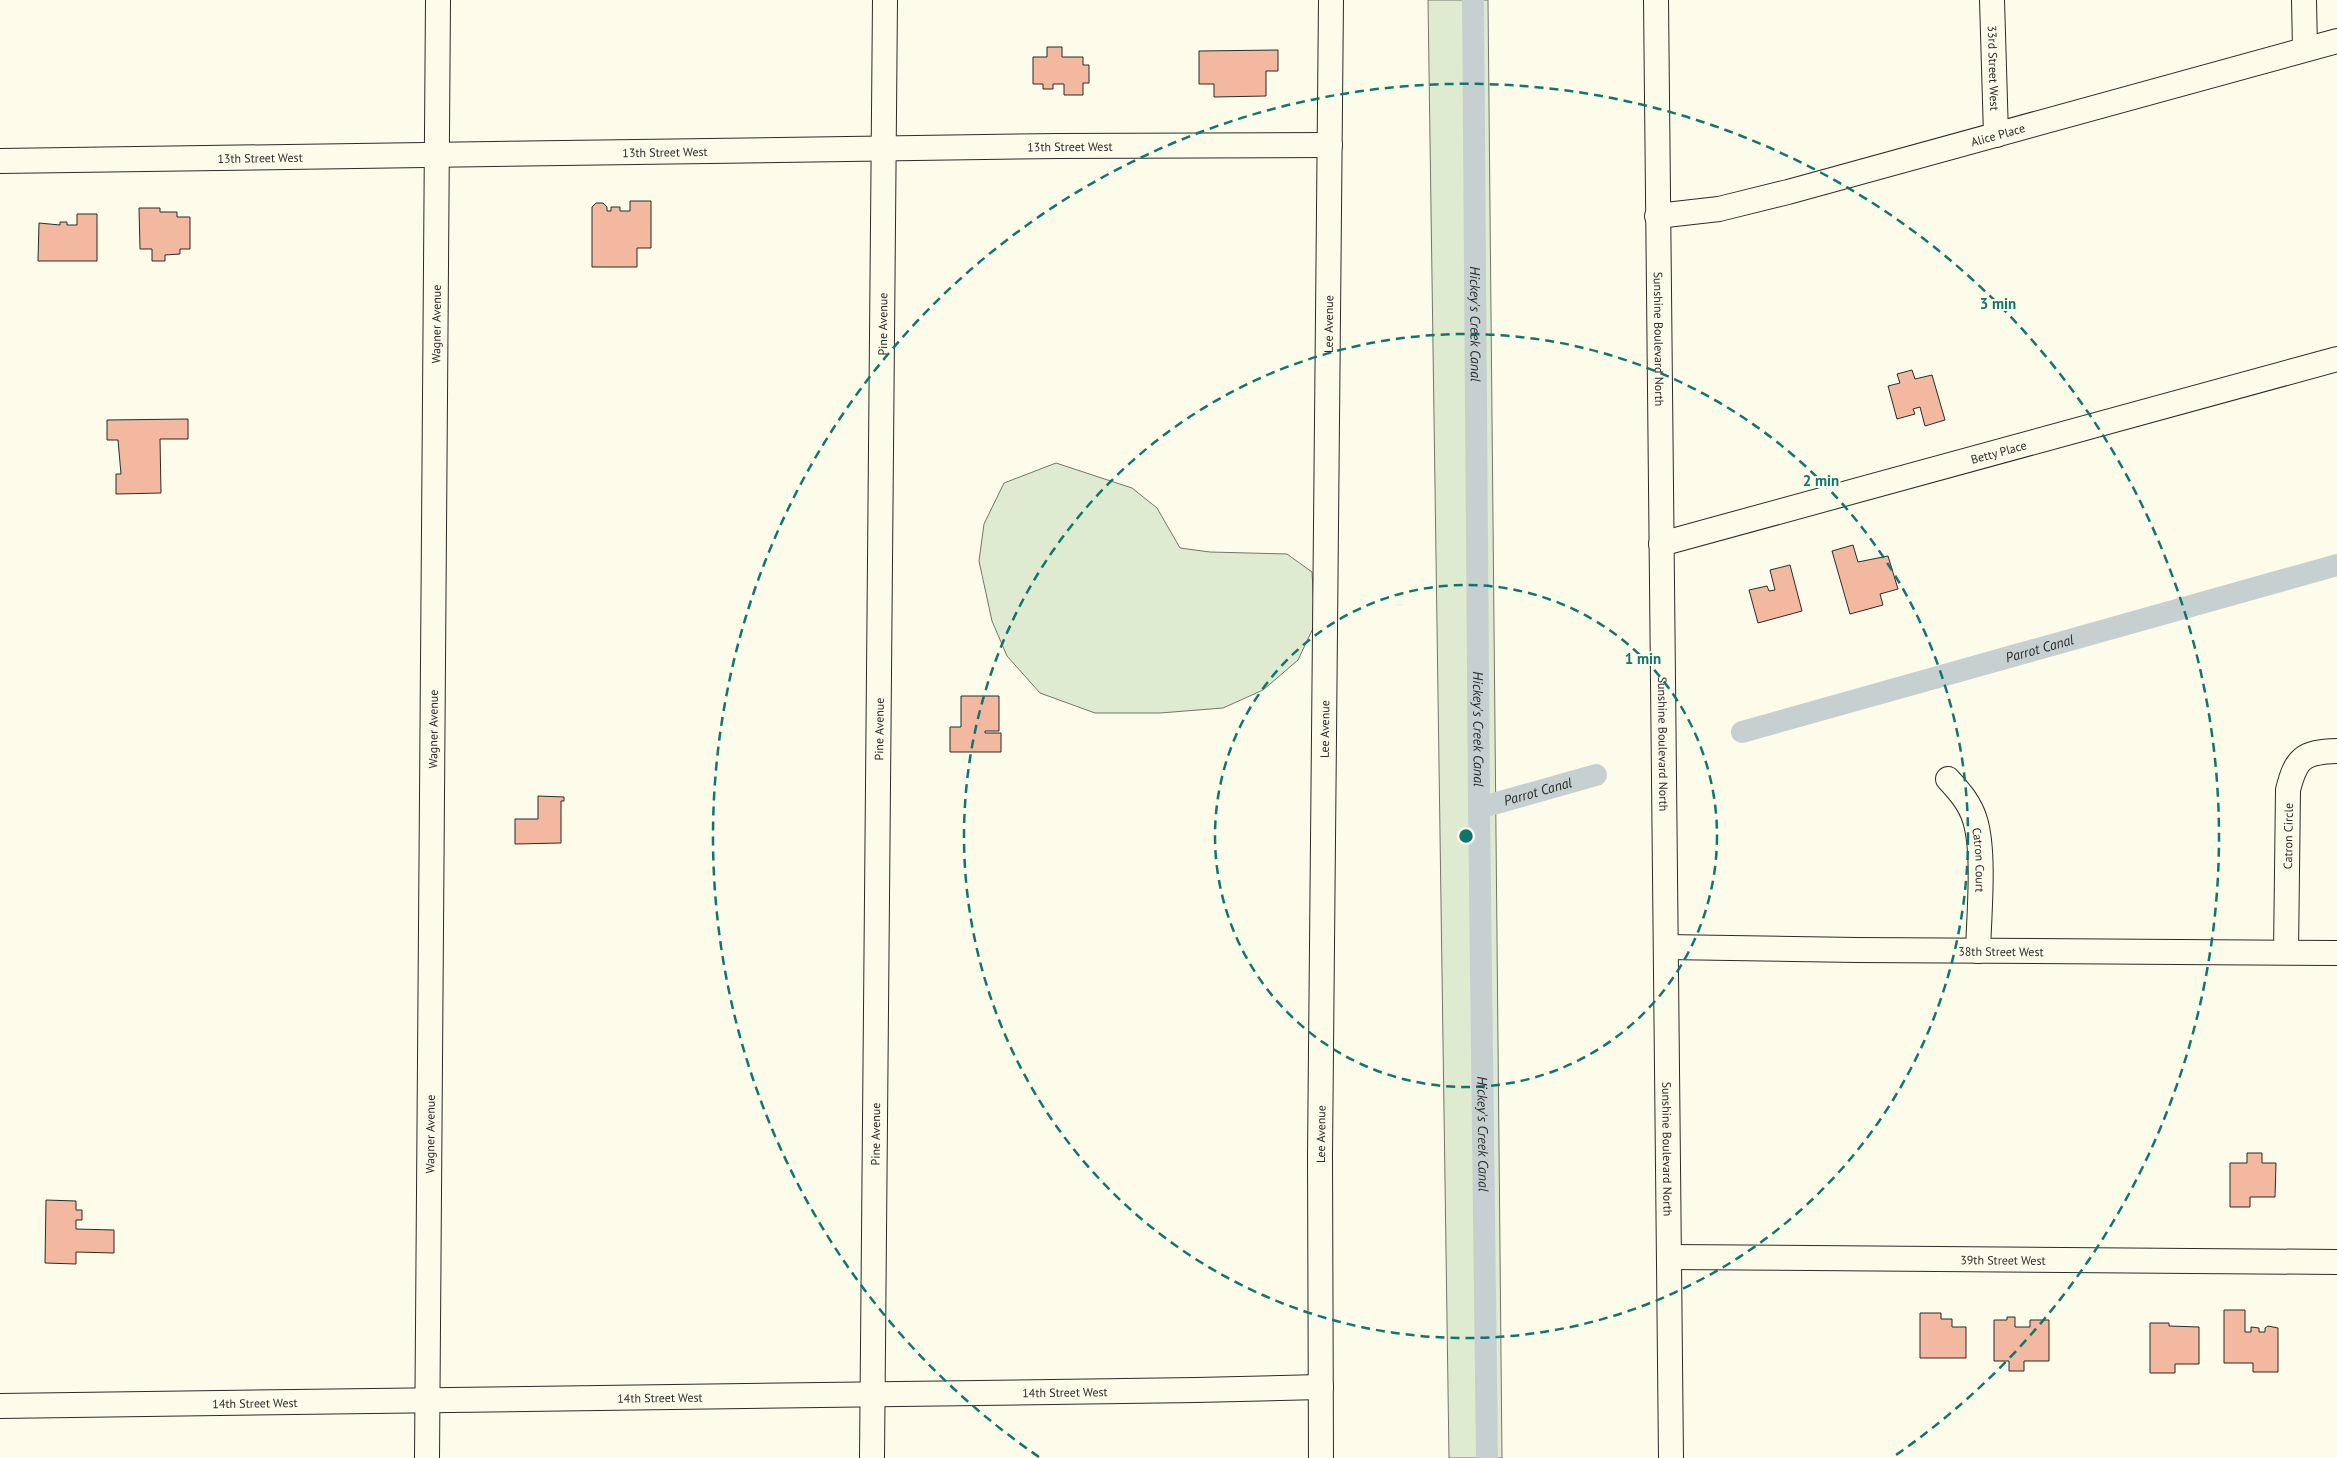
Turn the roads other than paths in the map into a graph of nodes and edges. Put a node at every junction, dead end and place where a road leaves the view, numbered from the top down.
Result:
1 (438, 0) edge
2 (885, 0) edge
3 (1331, 0) edge
4 (1656, 0) edge
5 (1992, 0) edge
6 (2304, 0) edge
7 (2337, 41) edge
8 (2306, 49) junction
9 (1996, 135) junction
10 (1330, 145) junction
11 (884, 148) junction
12 (437, 154) junction
13 (0, 161) edge
14 (1657, 216) junction
15 (2337, 360) edge
16 (1661, 544) junction
17 (2337, 751) edge
18 (1948, 778) dead end
19 (1666, 947) junction
20 (1978, 950) junction
21 (2286, 952) junction
22 (2337, 953) edge
23 (1669, 1257) junction
24 (2337, 1262) edge
25 (1320, 1386) junction
26 (872, 1394) junction
27 (427, 1400) junction
28 (0, 1406) edge
29 (427, 1458) edge
30 (872, 1458) edge
31 (1321, 1458) edge
32 (1671, 1458) edge

1 - 12 street, Wagner Avenue
2 - 11 street, Pine Avenue
3 - 10 street, Lee Avenue
4 - 14 street, Sunshine Boulevard North
5 - 9 street, 33rd Street West
6 - 8 street
7 - 8 street, Alice Place
8 - 9 street, Alice Place
9 - 14 street, Alice Place
10 - 11 street, 13th Street West
10 - 25 street, Lee Avenue
11 - 12 street, 13th Street West
11 - 26 street, Pine Avenue
12 - 13 street, 13th Street West
12 - 27 street, Wagner Avenue
14 - 16 street, Sunshine Boulevard North
15 - 16 street, Betty Place
16 - 19 street, Sunshine Boulevard North
17 - 21 street, Catron Circle
18 - 20 street, Catron Court
19 - 20 street, 38th Street West
19 - 23 street, Sunshine Boulevard North
20 - 21 street, 38th Street West
21 - 22 street, 38th Street West
23 - 24 street, 39th Street West
23 - 32 street, Sunshine Boulevard North
25 - 26 street, 14th Street West
25 - 31 street, Lee Avenue
26 - 27 street, 14th Street West
26 - 30 street, Pine Avenue
27 - 28 street, 14th Street West
27 - 29 street, Wagner Avenue

